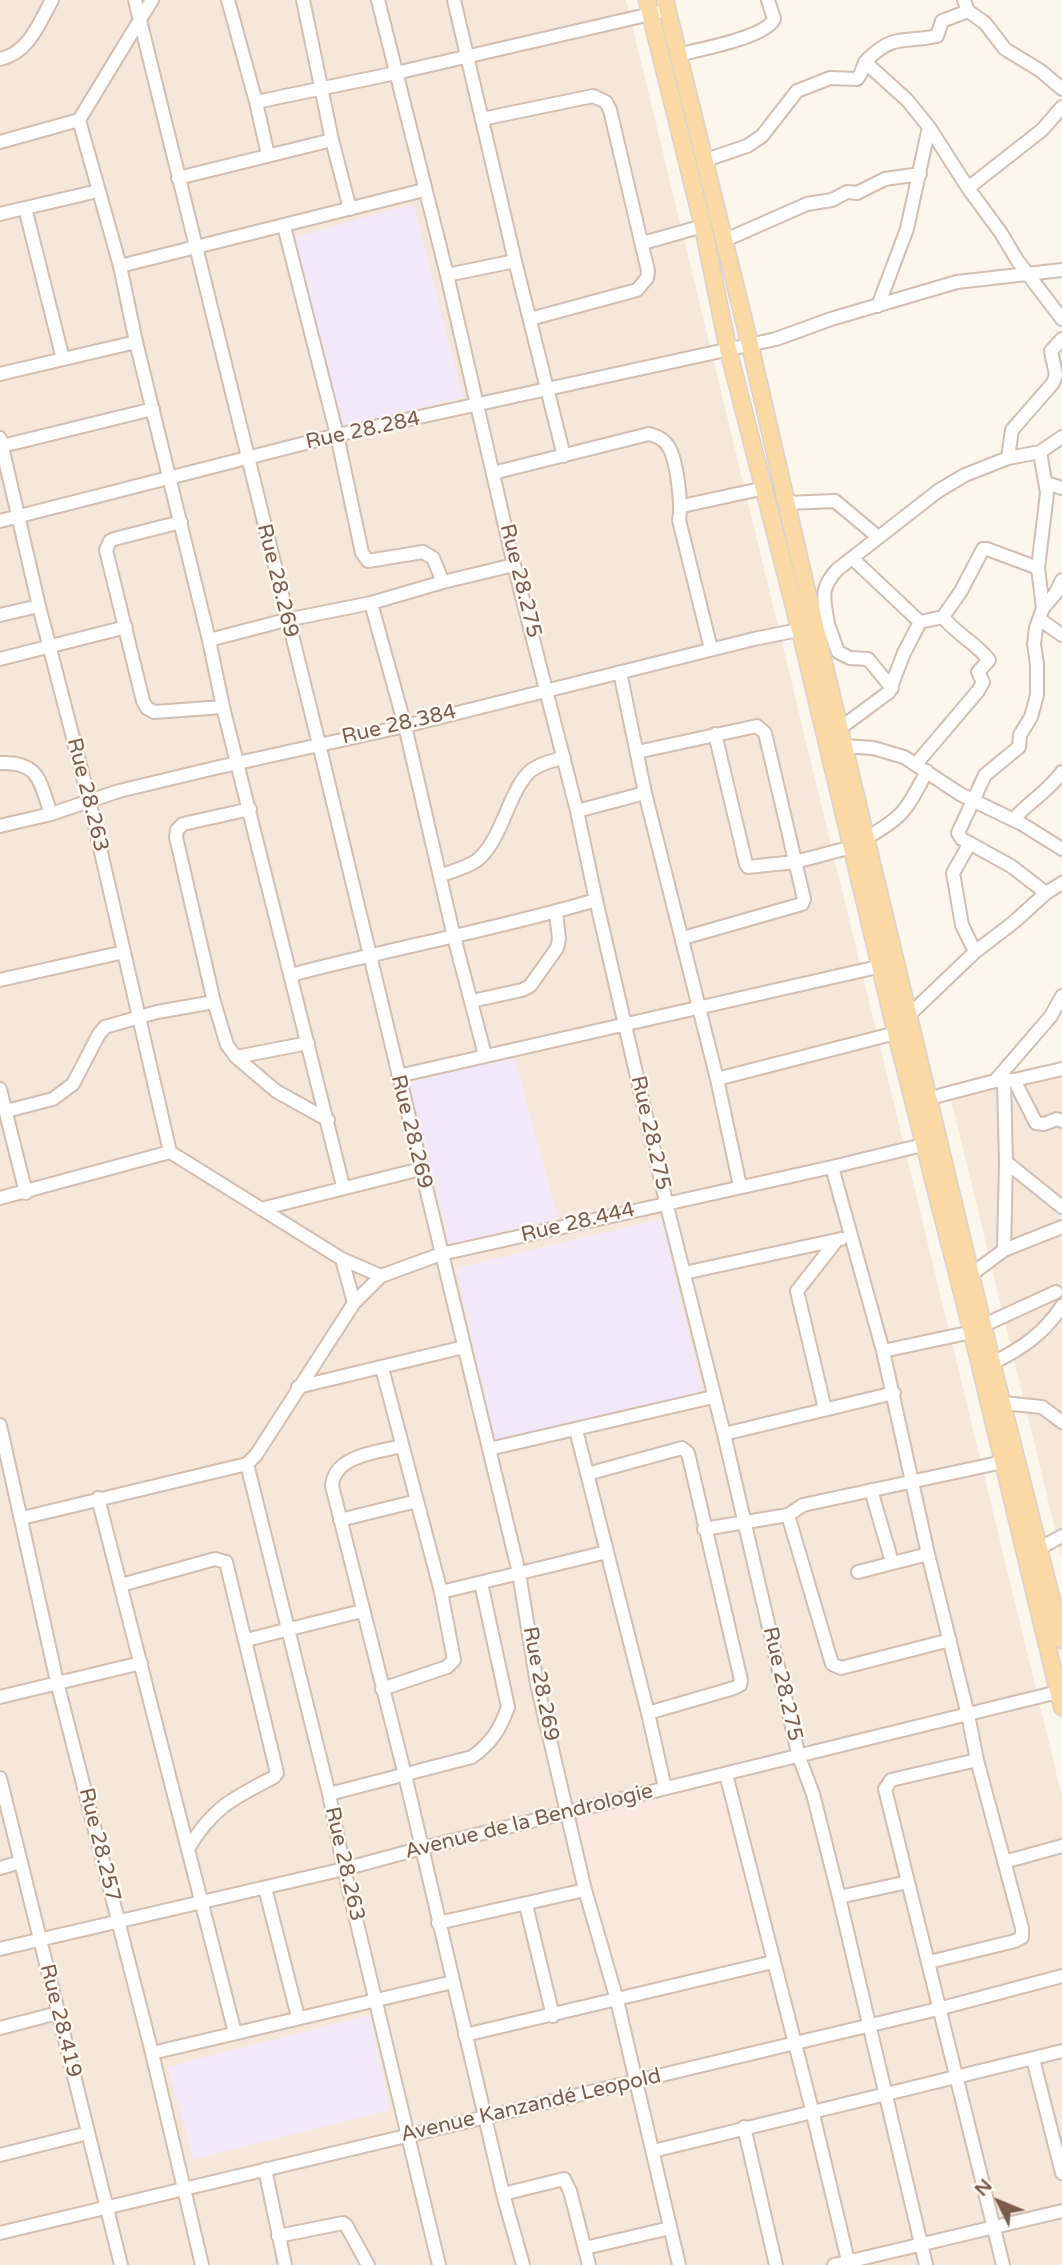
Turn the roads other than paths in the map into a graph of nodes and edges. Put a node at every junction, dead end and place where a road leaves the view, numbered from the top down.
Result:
1 (52, 0) edge
2 (135, 0) edge
3 (152, 0) edge
4 (228, 0) edge
5 (303, 0) edge
6 (378, 0) edge
7 (454, 0) edge
8 (768, 0) edge
9 (666, 5) edge
10 (966, 6) edge
11 (649, 7) edge
12 (141, 19) junction
13 (678, 55) junction
14 (466, 56) junction
15 (0, 59) edge
16 (864, 62) junction
17 (396, 73) junction
18 (322, 88) junction
19 (1062, 89) edge
20 (256, 102) junction
21 (1062, 107) edge
22 (79, 120) junction
23 (482, 120) junction
24 (929, 127) junction
25 (332, 140) junction
26 (0, 142) edge
27 (268, 155) junction
28 (703, 161) junction
29 (920, 174) junction
30 (178, 178) junction
31 (968, 188) junction
32 (425, 190) junction
33 (98, 191) junction
34 (25, 208) junction
35 (349, 209) junction
36 (0, 214) edge
37 (284, 226) junction
38 (703, 226) junction
39 (723, 241) junction
40 (643, 243) junction
41 (195, 247) junction
42 (515, 261) junction
43 (120, 265) junction
44 (1062, 270) edge
45 (1028, 274) junction
46 (447, 275) junction
47 (878, 306) junction
48 (530, 319) junction
49 (1062, 319) edge
50 (1062, 339) edge
51 (136, 342) junction
52 (750, 345) junction
53 (729, 349) junction
54 (63, 359) junction
55 (0, 374) edge
56 (547, 391) junction
57 (477, 406) junction
58 (153, 409) junction
59 (337, 435) junction
60 (1062, 437) edge
61 (1, 442) edge
62 (1040, 452) junction
63 (564, 456) junction
64 (247, 457) junction
65 (1008, 458) junction
66 (494, 473) junction
67 (170, 478) junction
68 (1046, 483) junction
69 (765, 488) junction
70 (1062, 488) edge
71 (787, 503) junction
72 (682, 506) junction
73 (17, 518) junction
74 (0, 521) edge
75 (181, 522) junction
76 (878, 537) junction
77 (852, 558) junction
78 (514, 565) junction
79 (1038, 568) junction
80 (1062, 580) edge
81 (443, 582) junction
82 (371, 603) junction
83 (39, 606) junction
84 (1041, 613) junction
85 (0, 615) edge
86 (943, 617) junction
87 (286, 620) junction
88 (920, 622) junction
89 (126, 627) junction
90 (814, 627) junction
91 (1062, 635) edge
92 (209, 640) junction
93 (51, 646) junction
94 (711, 649) junction
95 (0, 659) edge
96 (620, 672) junction
97 (892, 688) junction
98 (547, 690) junction
99 (223, 707) junction
100 (405, 726) junction
101 (839, 729) junction
102 (715, 734) junction
103 (318, 744) junction
104 (844, 746) junction
105 (637, 752) junction
106 (564, 758) junction
107 (0, 763) edge
108 (237, 764) junction
109 (922, 767) junction
110 (1062, 772) edge
111 (645, 793) junction
112 (89, 800) junction
113 (972, 800) junction
114 (250, 809) junction
115 (577, 811) junction
116 (51, 814) junction
117 (1013, 821) junction
118 (0, 825) edge
119 (859, 842) junction
120 (970, 844) junction
121 (1062, 849) edge
122 (795, 862) junction
123 (440, 876) junction
124 (1062, 883) edge
125 (1045, 893) junction
126 (596, 900) junction
127 (556, 912) junction
128 (454, 937) junction
129 (683, 938) junction
130 (975, 952) junction
131 (124, 953) junction
132 (368, 954) junction
133 (882, 966) junction
134 (291, 975) junction
135 (0, 979) edge
136 (1062, 996) edge
137 (472, 1001) junction
138 (214, 1002) junction
139 (698, 1009) junction
140 (909, 1015) junction
141 (140, 1018) junction
142 (625, 1023) junction
143 (896, 1033) junction
144 (308, 1043) junction
145 (485, 1055) junction
146 (236, 1057) junction
147 (1061, 1068) edge
148 (398, 1076) junction
149 (717, 1079) junction
150 (1004, 1081) junction
151 (0, 1089) edge
152 (930, 1098) junction
153 (6, 1111) junction
154 (328, 1120) junction
155 (1062, 1121) edge
156 (932, 1142) junction
157 (170, 1153) junction
158 (1006, 1162) junction
159 (832, 1167) junction
160 (421, 1169) junction
161 (343, 1186) junction
162 (740, 1186) junction
163 (26, 1193) junction
164 (0, 1198) edge
165 (666, 1202) junction
166 (1062, 1207) edge
167 (261, 1209) junction
168 (1062, 1227) edge
169 (844, 1237) junction
170 (1004, 1250) junction
171 (441, 1254) junction
172 (342, 1259) junction
173 (684, 1273) junction
174 (972, 1274) junction
175 (382, 1276) junction
176 (1055, 1291) edge
177 (354, 1303) junction
178 (1062, 1306) edge
179 (978, 1328) junction
180 (464, 1347) junction
181 (883, 1351) junction
182 (992, 1363) junction
183 (382, 1368) junction
184 (298, 1387) junction
185 (894, 1393) junction
186 (713, 1397) junction
187 (1003, 1403) junction
188 (1042, 1407) junction
189 (825, 1409) junction
190 (1062, 1409) edge
191 (1062, 1422) edge
192 (0, 1425) edge
193 (576, 1430) junction
194 (724, 1434) junction
195 (2, 1442) edge
196 (402, 1446) junction
197 (489, 1449) junction
198 (1003, 1462) junction
199 (247, 1464) junction
200 (587, 1474) junction
201 (912, 1482) junction
202 (872, 1490) junction
203 (98, 1498) junction
204 (417, 1501) junction
205 (788, 1515) junction
206 (22, 1518) junction
207 (340, 1520) junction
208 (745, 1524) junction
209 (704, 1529) junction
210 (1062, 1536) edge
211 (1038, 1549) junction
212 (607, 1552) junction
213 (928, 1554) junction
214 (892, 1562) junction
215 (858, 1572) dead end
216 (519, 1573) junction
217 (481, 1583) junction
218 (121, 1585) junction
219 (441, 1592) junction
220 (362, 1611) junction
221 (288, 1630) junction
222 (246, 1640) junction
223 (950, 1640) junction
224 (1062, 1640) edge
225 (141, 1663) junction
226 (57, 1682) junction
227 (382, 1689) junction
228 (0, 1697) edge
229 (1060, 1700) edge
230 (648, 1713) junction
231 (968, 1715) junction
232 (799, 1757) junction
233 (977, 1760) junction
234 (726, 1774) junction
235 (405, 1775) junction
236 (0, 1778) edge
237 (665, 1788) junction
238 (328, 1794) junction
239 (568, 1812) junction
240 (1062, 1846) edge
241 (422, 1848) junction
242 (188, 1849) junction
243 (21, 1862) junction
244 (1004, 1862) junction
245 (0, 1868) edge
246 (344, 1870) junction
247 (908, 1882) junction
248 (265, 1888) junction
249 (585, 1890) junction
250 (839, 1897) junction
251 (202, 1903) junction
252 (526, 1905) junction
253 (119, 1922) junction
254 (438, 1923) junction
255 (40, 1939) junction
256 (0, 1949) edge
257 (774, 1962) junction
258 (929, 1962) junction
259 (1062, 1976) edge
260 (453, 1982) junction
261 (376, 2000) junction
262 (617, 2000) junction
263 (938, 2009) junction
264 (58, 2013) junction
265 (553, 2015) junction
266 (299, 2017) junction
267 (870, 2024) junction
268 (0, 2028) edge
269 (235, 2033) junction
270 (465, 2035) junction
271 (794, 2043) junction
272 (1062, 2051) edge
273 (152, 2053) junction
274 (1033, 2059) junction
275 (956, 2078) junction
276 (637, 2081) junction
277 (885, 2092) junction
278 (812, 2110) junction
279 (486, 2118) junction
280 (744, 2127) junction
281 (88, 2133) junction
282 (407, 2136) junction
283 (653, 2151) junction
284 (0, 2155) edge
285 (265, 2169) junction
286 (1062, 2173) edge
287 (185, 2188) junction
288 (503, 2194) junction
289 (106, 2208) junction
290 (1062, 2211) edge
291 (993, 2227) junction
292 (670, 2228) junction
293 (0, 2233) edge
294 (278, 2236) junction
295 (922, 2243) junction
296 (585, 2248) junction
297 (849, 2263) edge
298 (121, 2265) edge
299 (202, 2265) edge
300 (285, 2265) edge
301 (368, 2265) edge
302 (439, 2265) edge
303 (523, 2265) edge
304 (589, 2265) edge
305 (679, 2265) edge
306 (776, 2265) edge
307 (834, 2265) edge
308 (926, 2265) edge
309 (1003, 2265) edge

1 - 15 street
2 - 12 street, Rue 28.269
3 - 12 street
4 - 20 street
5 - 18 street
6 - 17 street, Rue 28.275
7 - 14 street
8 - 13 street
9 - 11 street
9 - 13 main road
10 - 16 street
10 - 19 street
11 - 14 street
11 - 38 main road
12 - 22 street
12 - 30 street, Rue 28.269
13 - 28 main road
14 - 17 street
14 - 23 street
16 - 24 street
16 - 28 street
17 - 18 street
17 - 32 street, Rue 28.275
18 - 20 street
18 - 25 street
20 - 27 street
21 - 31 street
22 - 26 street
22 - 33 street
23 - 40 street
23 - 42 street
24 - 29 street
24 - 31 street
25 - 27 street
25 - 35 street
27 - 30 street
28 - 39 main road
29 - 39 street
29 - 47 street
30 - 41 street, Rue 28.269
31 - 45 street
32 - 35 street
32 - 46 street, Rue 28.275
33 - 34 street
33 - 43 street
34 - 36 street
34 - 54 street
35 - 37 street
37 - 41 street
37 - 59 street
38 - 40 street
38 - 53 main road
39 - 52 main road
40 - 48 street
41 - 43 street
41 - 64 street, Rue 28.269
42 - 46 street
42 - 48 street
43 - 51 street
44 - 45 street, Rue 28.284
45 - 47 street, Rue 28.284
45 - 49 street
46 - 57 street, Rue 28.275
47 - 52 street, Rue 28.284
48 - 56 street
50 - 65 street
51 - 54 street
51 - 58 street
52 - 53 street, Rue 28.284
52 - 71 main road
53 - 56 street, Rue 28.284
53 - 69 main road
54 - 55 street
56 - 57 street, Rue 28.284
56 - 63 street
57 - 59 street, Rue 28.284
57 - 66 street, Rue 28.275
58 - 61 street
58 - 67 street
59 - 64 street, Rue 28.284
59 - 81 street
60 - 62 street
61 - 73 street, Rue 28.263
62 - 65 street
62 - 68 street
63 - 66 street
63 - 72 street
64 - 67 street, Rue 28.284
64 - 87 street, Rue 28.269
65 - 76 street
66 - 78 street, Rue 28.275
67 - 73 street, Rue 28.284
67 - 75 street
68 - 70 street
68 - 79 street
69 - 72 street
69 - 90 main road
71 - 76 street
71 - 90 main road
72 - 94 street
73 - 74 street, Rue 28.284
73 - 83 street, Rue 28.263
75 - 89 street
75 - 92 street
76 - 77 street
77 - 88 street
77 - 90 street
78 - 81 street
78 - 98 street, Rue 28.275
79 - 84 street
79 - 86 street
80 - 84 street
81 - 82 street
82 - 87 street
82 - 100 street
83 - 85 street
83 - 93 street, Rue 28.263
84 - 91 street
84 - 113 street
86 - 88 street
86 - 109 street
87 - 92 street
87 - 103 street, Rue 28.269
88 - 97 street
89 - 93 street
89 - 99 street
90 - 94 street, Rue 28.384
90 - 97 street
90 - 101 main road
90 - 119 main road
92 - 99 street
93 - 95 street
93 - 112 street, Rue 28.263
94 - 96 street, Rue 28.384
96 - 98 street, Rue 28.384
96 - 105 street
97 - 101 street
98 - 100 street, Rue 28.384
98 - 106 street, Rue 28.275
99 - 108 street
100 - 103 street, Rue 28.384
100 - 123 street
101 - 104 main road
102 - 105 street
102 - 122 street
102 - 122 street
103 - 108 street, Rue 28.384
103 - 132 street, Rue 28.269
104 - 109 street
104 - 119 main road
105 - 111 street
106 - 115 street, Rue 28.275
106 - 123 street
107 - 116 street
108 - 112 street, Rue 28.384
108 - 114 street
109 - 113 street
109 - 119 street
110 - 117 street
111 - 115 street
111 - 129 street
112 - 116 street, Rue 28.384
112 - 131 street, Rue 28.263
113 - 117 street
113 - 120 street
114 - 134 street
114 - 138 street
115 - 126 street, Rue 28.275
116 - 118 street, Rue 28.384
117 - 121 street
119 - 122 street
119 - 133 main road
119 - 140 main road
120 - 125 street
120 - 130 street
122 - 129 street
123 - 128 street
124 - 125 street
125 - 130 street
126 - 127 street
126 - 142 street, Rue 28.275
127 - 128 street
127 - 137 street
128 - 132 street
128 - 137 street
129 - 139 street
130 - 140 street
131 - 135 street
131 - 141 street, Rue 28.263
132 - 134 street
132 - 148 street, Rue 28.269
133 - 139 street
133 - 143 main road
134 - 144 street
136 - 150 street
137 - 145 street
138 - 141 street
138 - 146 street
139 - 142 street
139 - 149 street
140 - 152 main road
141 - 153 street
141 - 157 street, Rue 28.263
142 - 145 street
142 - 165 street, Rue 28.275
143 - 149 street
143 - 156 main road
144 - 146 street
144 - 154 street
145 - 148 street
146 - 154 street
147 - 150 street
148 - 160 street, Rue 28.269
149 - 162 street
150 - 152 street
150 - 155 street
150 - 158 street
151 - 153 street
152 - 156 main road
153 - 163 street
154 - 161 street
156 - 159 street, Rue 28.444
156 - 174 main road
156 - 179 main road
157 - 163 street
157 - 167 street
158 - 166 street
158 - 170 street
159 - 162 street, Rue 28.444
159 - 169 street
160 - 161 street
160 - 171 street, Rue 28.269
161 - 167 street
162 - 165 street, Rue 28.444
163 - 164 street
165 - 171 street, Rue 28.444
165 - 173 street, Rue 28.275
167 - 172 street
168 - 170 street
169 - 173 street
169 - 181 street
169 - 189 street
170 - 174 street
171 - 175 street, Rue 28.444
171 - 180 street, Rue 28.269
172 - 175 street
172 - 177 street
173 - 186 street, Rue 28.275
174 - 179 main road
175 - 177 street
176 - 179 street
177 - 184 street
178 - 182 street
179 - 181 street
179 - 182 main road
179 - 198 main road
180 - 183 street
180 - 197 street, Rue 28.269
181 - 185 street
182 - 187 main road
183 - 184 street
183 - 196 street
184 - 199 street
185 - 189 street
185 - 201 street
186 - 193 street
186 - 194 street, Rue 28.275
187 - 188 street
187 - 211 main road
188 - 190 street
188 - 191 street
189 - 194 street
192 - 195 street, Rue 28.257
193 - 197 street
193 - 200 street
194 - 208 street, Rue 28.275
195 - 206 street, Rue 28.257
196 - 204 street
196 - 207 street
197 - 216 street, Rue 28.269
198 - 201 street
198 - 229 main road
199 - 203 street
199 - 221 street, Rue 28.263
200 - 209 street
200 - 212 street
201 - 202 street
201 - 213 street
202 - 205 street
202 - 214 street
203 - 206 street
203 - 218 street
204 - 207 street
204 - 219 street
205 - 208 street
205 - 223 street
206 - 226 street, Rue 28.257
207 - 220 street
208 - 209 street
208 - 232 street, Rue 28.275
209 - 230 street
210 - 211 street
211 - 224 main road
212 - 216 street
212 - 230 street
213 - 214 street
213 - 223 street
214 - 215 street
216 - 217 street
216 - 239 street, Rue 28.269
217 - 219 street
217 - 235 street
218 - 222 street
218 - 225 street
219 - 227 street
220 - 221 street
220 - 227 street
221 - 222 street
221 - 238 street, Rue 28.263
222 - 242 street
223 - 231 street
225 - 226 street
225 - 242 street
226 - 228 street
226 - 253 street, Rue 28.257
227 - 235 street
229 - 231 street, Avenue de la Bendrologie
230 - 237 street
231 - 232 street, Avenue de la Bendrologie
231 - 233 street
232 - 234 street, Avenue de la Bendrologie
232 - 250 street, Rue 28.275
233 - 244 street
233 - 247 street
234 - 237 street, Avenue de la Bendrologie
234 - 257 street
235 - 238 street
235 - 241 street
236 - 243 street, Rue 28.419
237 - 239 street, Avenue de la Bendrologie
238 - 246 street, Rue 28.263
239 - 241 street, Avenue de la Bendrologie
239 - 249 street, Rue 28.269
240 - 244 street
241 - 246 street, Avenue de la Bendrologie
241 - 254 street
242 - 251 street
243 - 245 street
243 - 255 street, Rue 28.419
244 - 258 street
246 - 248 street, Avenue de la Bendrologie
246 - 261 street, Rue 28.263
247 - 250 street
247 - 258 street
248 - 251 street, Avenue de la Bendrologie
248 - 266 street
249 - 252 street
249 - 262 street, Rue 28.269
250 - 267 street, Rue 28.275
251 - 253 street, Avenue de la Bendrologie
251 - 269 street
252 - 254 street
252 - 265 street
253 - 255 street, Avenue de la Bendrologie
253 - 273 street, Rue 28.257
254 - 260 street
255 - 256 street, Avenue de la Bendrologie
255 - 264 street, Rue 28.419
257 - 262 street
257 - 271 street
258 - 263 street
259 - 263 street, Avenue Kanzandé Leopold
260 - 261 street
260 - 270 street
261 - 266 street
261 - 282 street, Rue 28.263
262 - 265 street
262 - 276 street, Rue 28.269
263 - 267 street, Avenue Kanzandé Leopold
263 - 275 street
264 - 268 street
264 - 281 street, Rue 28.419
265 - 270 street
266 - 269 street
267 - 271 street, Avenue Kanzandé Leopold
267 - 277 street, Rue 28.275
269 - 273 street
270 - 279 street
271 - 276 street, Avenue Kanzandé Leopold
271 - 278 street
272 - 274 street
273 - 287 street, Rue 28.257
274 - 275 street
274 - 286 street
275 - 277 street
275 - 291 street
276 - 279 street, Avenue Kanzandé Leopold
276 - 283 street, Rue 28.269
277 - 278 street
277 - 295 street, Rue 28.275
278 - 280 street
278 - 297 street
279 - 282 street, Avenue Kanzandé Leopold
279 - 288 street
280 - 283 street
280 - 306 street
281 - 284 street
281 - 289 street, Rue 28.419
282 - 285 street, Avenue Kanzandé Leopold
282 - 302 street, Rue 28.263
283 - 292 street, Rue 28.269
285 - 287 street, Avenue Kanzandé Leopold
285 - 294 street
287 - 289 street, Avenue Kanzandé Leopold
287 - 299 street, Rue 28.257
288 - 296 street
288 - 303 street
289 - 293 street, Avenue Kanzandé Leopold
289 - 298 street, Rue 28.419
290 - 291 street
291 - 295 street
291 - 309 street
292 - 296 street
292 - 305 street, Rue 28.269
294 - 300 street
294 - 301 street
295 - 297 street
295 - 308 street, Rue 28.275
296 - 304 street
297 - 307 street

